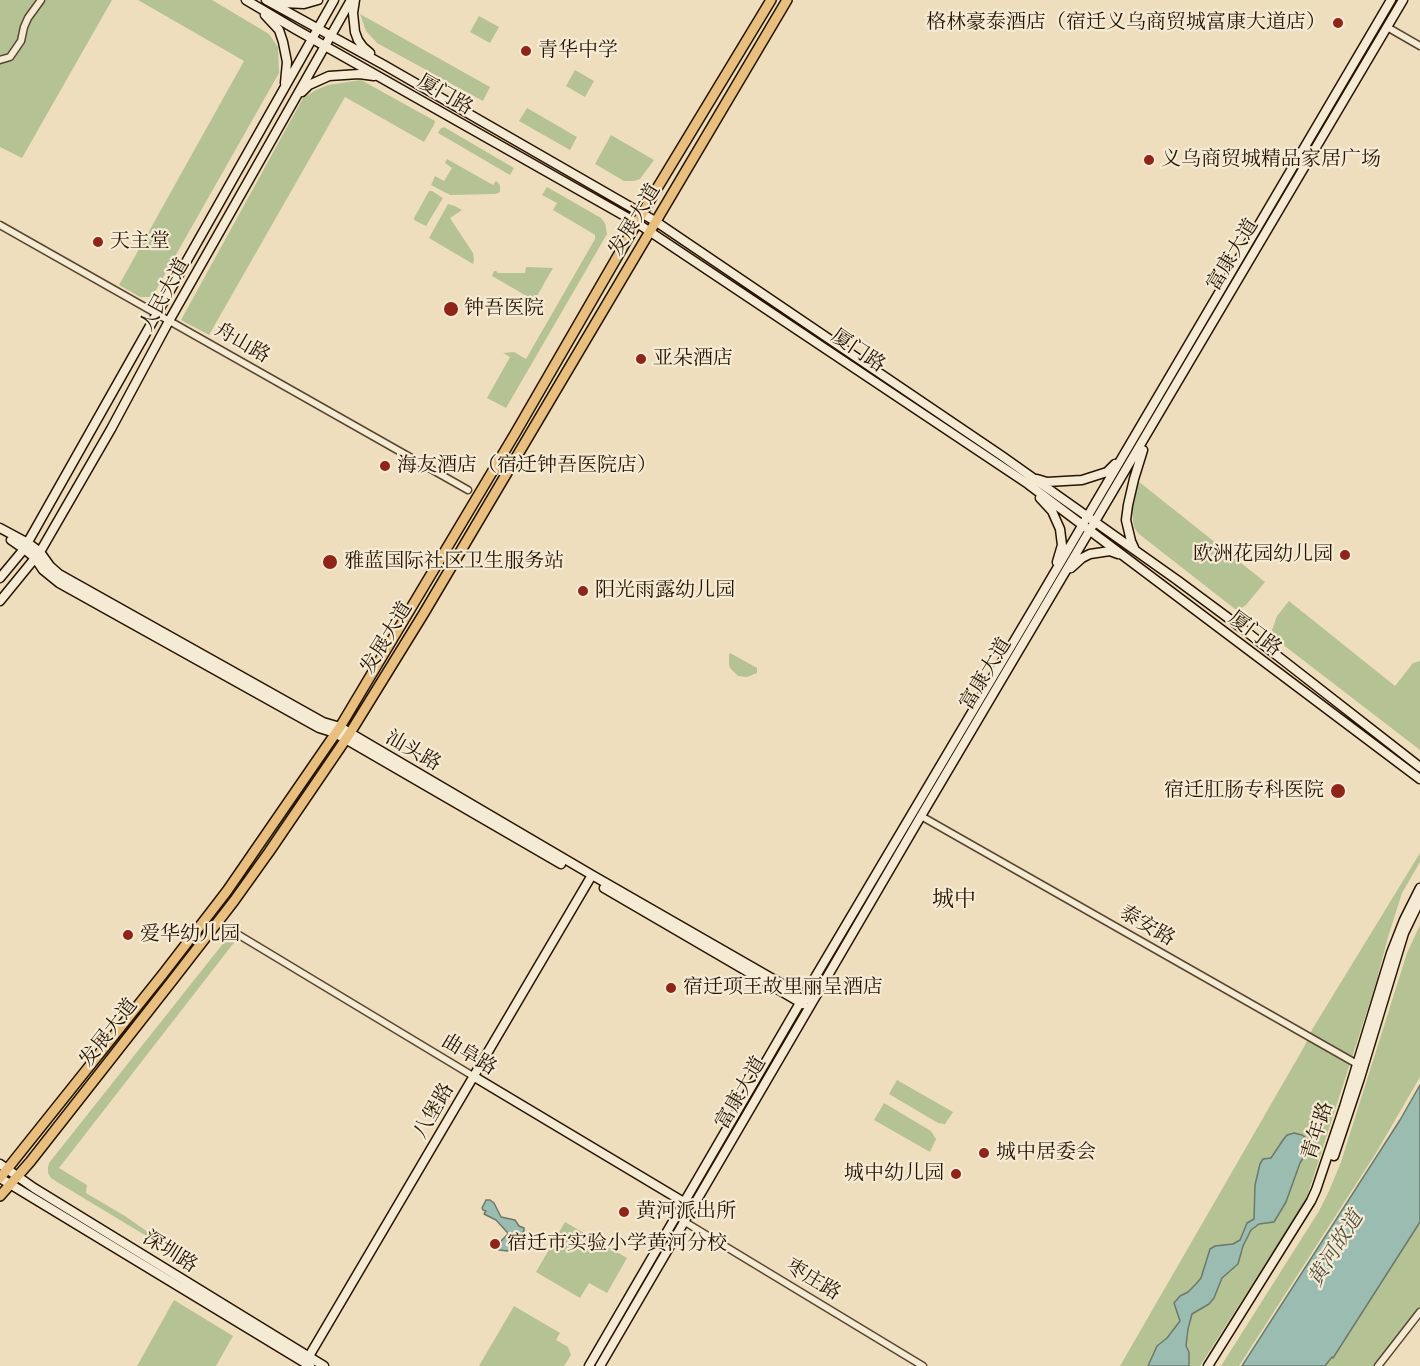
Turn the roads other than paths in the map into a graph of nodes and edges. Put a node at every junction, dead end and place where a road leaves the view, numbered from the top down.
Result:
1 (41, 0) edge
2 (266, 0) edge
3 (272, 0) edge
4 (318, 0) edge
5 (334, 0) edge
6 (353, 0) edge
7 (771, 0) edge
8 (787, 0) edge
9 (1391, 0) edge
10 (1403, 0) edge
11 (250, 2) edge
12 (1387, 27) junction
13 (318, 28) junction
14 (331, 36) junction
15 (312, 39) junction
16 (326, 46) junction
17 (1420, 46) edge
18 (0, 60) edge
19 (384, 65) junction
20 (380, 77) junction
21 (284, 90) junction
22 (296, 99) junction
23 (643, 213) junction
24 (656, 221) junction
25 (637, 223) junction
26 (0, 225) edge
27 (649, 231) junction
28 (157, 314) junction
29 (170, 321) junction
30 (1145, 429) junction
31 (1029, 481) junction
32 (468, 490) dead end
33 (1089, 523) junction
34 (0, 528) edge
35 (0, 534) edge
36 (26, 546) junction
37 (1135, 551) junction
38 (38, 555) junction
39 (1127, 557) junction
40 (1057, 577) junction
41 (0, 578) edge
42 (0, 601) edge
43 (338, 730) junction
44 (348, 736) junction
45 (1420, 767) edge
46 (1420, 780) edge
47 (921, 816) junction
48 (590, 878) junction
49 (1420, 888) edge
50 (1420, 900) edge
51 (229, 929) dead end
52 (802, 999) junction
53 (812, 1005) junction
54 (1357, 1064) junction
55 (473, 1076) junction
56 (3, 1166) edge
57 (18, 1176) junction
58 (0, 1178) edge
59 (10, 1184) junction
60 (0, 1196) edge
61 (684, 1202) junction
62 (693, 1208) junction
63 (685, 1222) junction
64 (1420, 1312) edge
65 (308, 1362) edge
66 (324, 1366) edge
67 (589, 1366) edge
68 (600, 1366) edge
69 (923, 1366) edge
70 (1208, 1366) edge
71 (1213, 1366) edge
72 (1378, 1366) edge

1 - 18 street
2 - 13 street, 厦门路
3 - 4 street
5 - 13 street, 人民大道
6 - 14 street, 人民大道
6 - 19 street
7 - 23 main road, 发展大道
8 - 24 main road, 发展大道
9 - 30 street, 富康大道
10 - 12 street, 富康大道
11 - 15 street, 厦门路
11 - 21 street
12 - 17 street
12 - 30 street, 富康大道
13 - 14 street, 厦门路
13 - 15 street, 人民大道
14 - 16 street, 人民大道
14 - 19 street, 厦门路
15 - 16 street, 厦门路
15 - 21 street, 人民大道
16 - 20 street, 厦门路
16 - 22 street, 人民大道
19 - 23 street, 厦门路
20 - 22 street
20 - 25 street, 厦门路
21 - 28 street, 人民大道
22 - 29 street, 人民大道
23 - 24 street, 厦门路
23 - 25 main road, 发展大道
24 - 27 main road, 发展大道
24 - 31 street, 厦门路
25 - 27 street, 厦门路
25 - 43 main road, 发展大道
26 - 28 street, 舟山路
27 - 31 street, 厦门路
27 - 44 main road, 发展大道
28 - 29 street, 舟山路
28 - 36 street, 人民大道
29 - 32 street, 舟山路
29 - 38 street, 人民大道
30 - 31 street
30 - 33 street, 富康大道
30 - 37 street
31 - 33 street, 厦门路
31 - 40 street
33 - 37 street, 厦门路
33 - 39 street, 厦门路
33 - 40 street, 富康大道
34 - 36 street, 汕头路
35 - 36 street, 汕头路
36 - 38 street, 汕头路
36 - 41 street, 人民大道
37 - 45 street, 厦门路
38 - 42 street, 人民大道
38 - 43 street, 汕头路
39 - 40 street
39 - 46 street, 厦门路
40 - 47 street, 富康大道
40 - 52 street, 富康大道
43 - 44 street, 汕头路
43 - 56 main road, 发展大道
44 - 48 street, 汕头路
44 - 57 main road, 发展大道
47 - 53 street, 富康大道
47 - 54 street, 泰安路
48 - 52 street, 汕头路
48 - 55 street, 八堡路
49 - 54 street, 青年路
50 - 71 street, 青年路
51 - 55 street, 曲阜路
52 - 53 street, 汕头路
52 - 61 street, 富康大道
53 - 62 street, 富康大道
54 - 70 street, 青年路
55 - 61 street, 曲阜路
55 - 65 street, 八堡路
56 - 57 street, 深圳路
56 - 58 main road, 发展大道
57 - 59 main road, 发展大道
57 - 65 street, 深圳路
58 - 59 street, 深圳路
59 - 60 main road, 发展大道
59 - 65 street, 深圳路
61 - 62 street, 曲阜路
61 - 67 street, 富康大道
62 - 63 street, 富康大道
63 - 68 street, 富康大道
63 - 69 street, 枣庄路
64 - 72 street
65 - 66 street, 深圳路

